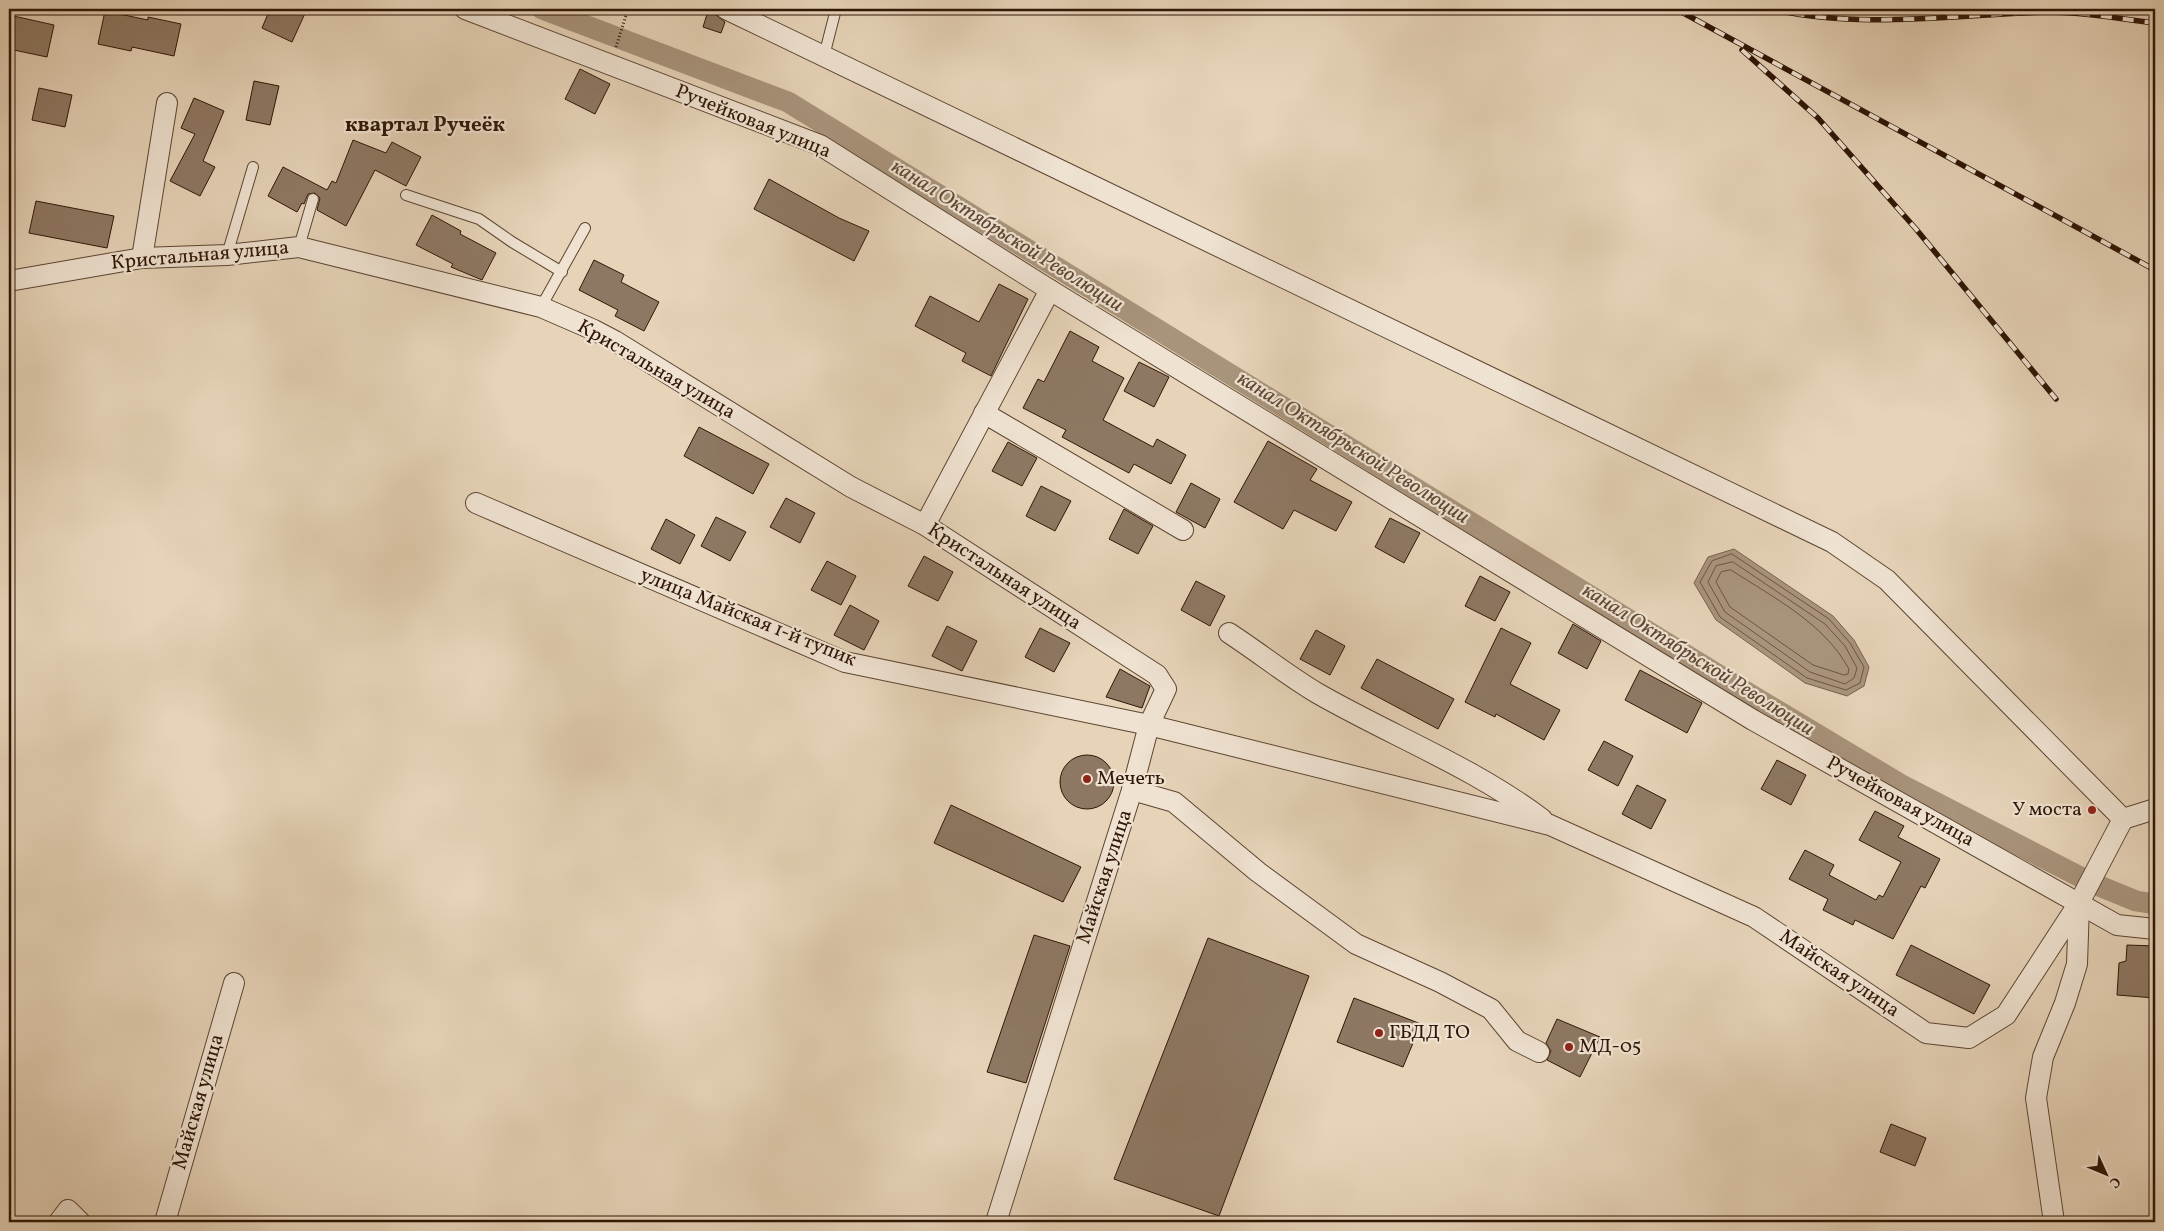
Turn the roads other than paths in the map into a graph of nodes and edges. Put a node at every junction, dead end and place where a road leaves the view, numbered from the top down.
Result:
1 (464, 9) edge
2 (726, 9) edge
3 (836, 9) edge
4 (824, 56) junction
5 (167, 102) dead end
6 (253, 166) dead end
7 (406, 196) dead end
8 (313, 200) dead end
9 (585, 228) dead end
10 (299, 247) junction
11 (228, 255) junction
12 (142, 258) junction
13 (562, 272) junction
14 (10, 278) edge
15 (1050, 290) junction
16 (541, 307) junction
17 (984, 413) junction
18 (476, 502) dead end
19 (925, 526) junction
20 (1183, 530) dead end
21 (1229, 633) dead end
22 (1149, 725) junction
23 (1132, 790) junction
24 (2155, 808) edge
25 (2123, 819) junction
26 (1550, 825) junction
27 (2079, 903) junction
28 (2155, 929) edge
29 (234, 983) dead end
30 (1539, 1052) dead end
31 (165, 1222) edge
32 (996, 1222) edge
33 (2054, 1222) edge

1 - 15 street, Ручейковая улица
2 - 4 street
3 - 4 lane
4 - 25 street
5 - 12 street
6 - 11 lane
7 - 13 lane
8 - 10 lane
9 - 13 lane
10 - 11 street, Кристальная улица
10 - 16 street, Кристальная улица
11 - 12 street, Кристальная улица
12 - 14 street, Кристальная улица
13 - 16 lane
15 - 17 street
15 - 27 street, Ручейковая улица
16 - 19 street, Кристальная улица
17 - 19 street
17 - 20 street
18 - 22 street, улица Майская 1-й тупик
19 - 22 street, Кристальная улица
21 - 26 street, Майская улица
22 - 23 street, Майская улица
22 - 26 street, Майская улица
23 - 30 street
23 - 32 street, Майская улица
24 - 25 street
25 - 27 street, Майская улица
26 - 27 street, Майская улица
27 - 28 street, Ручейковая улица
27 - 33 street
29 - 31 street, Майская улица

